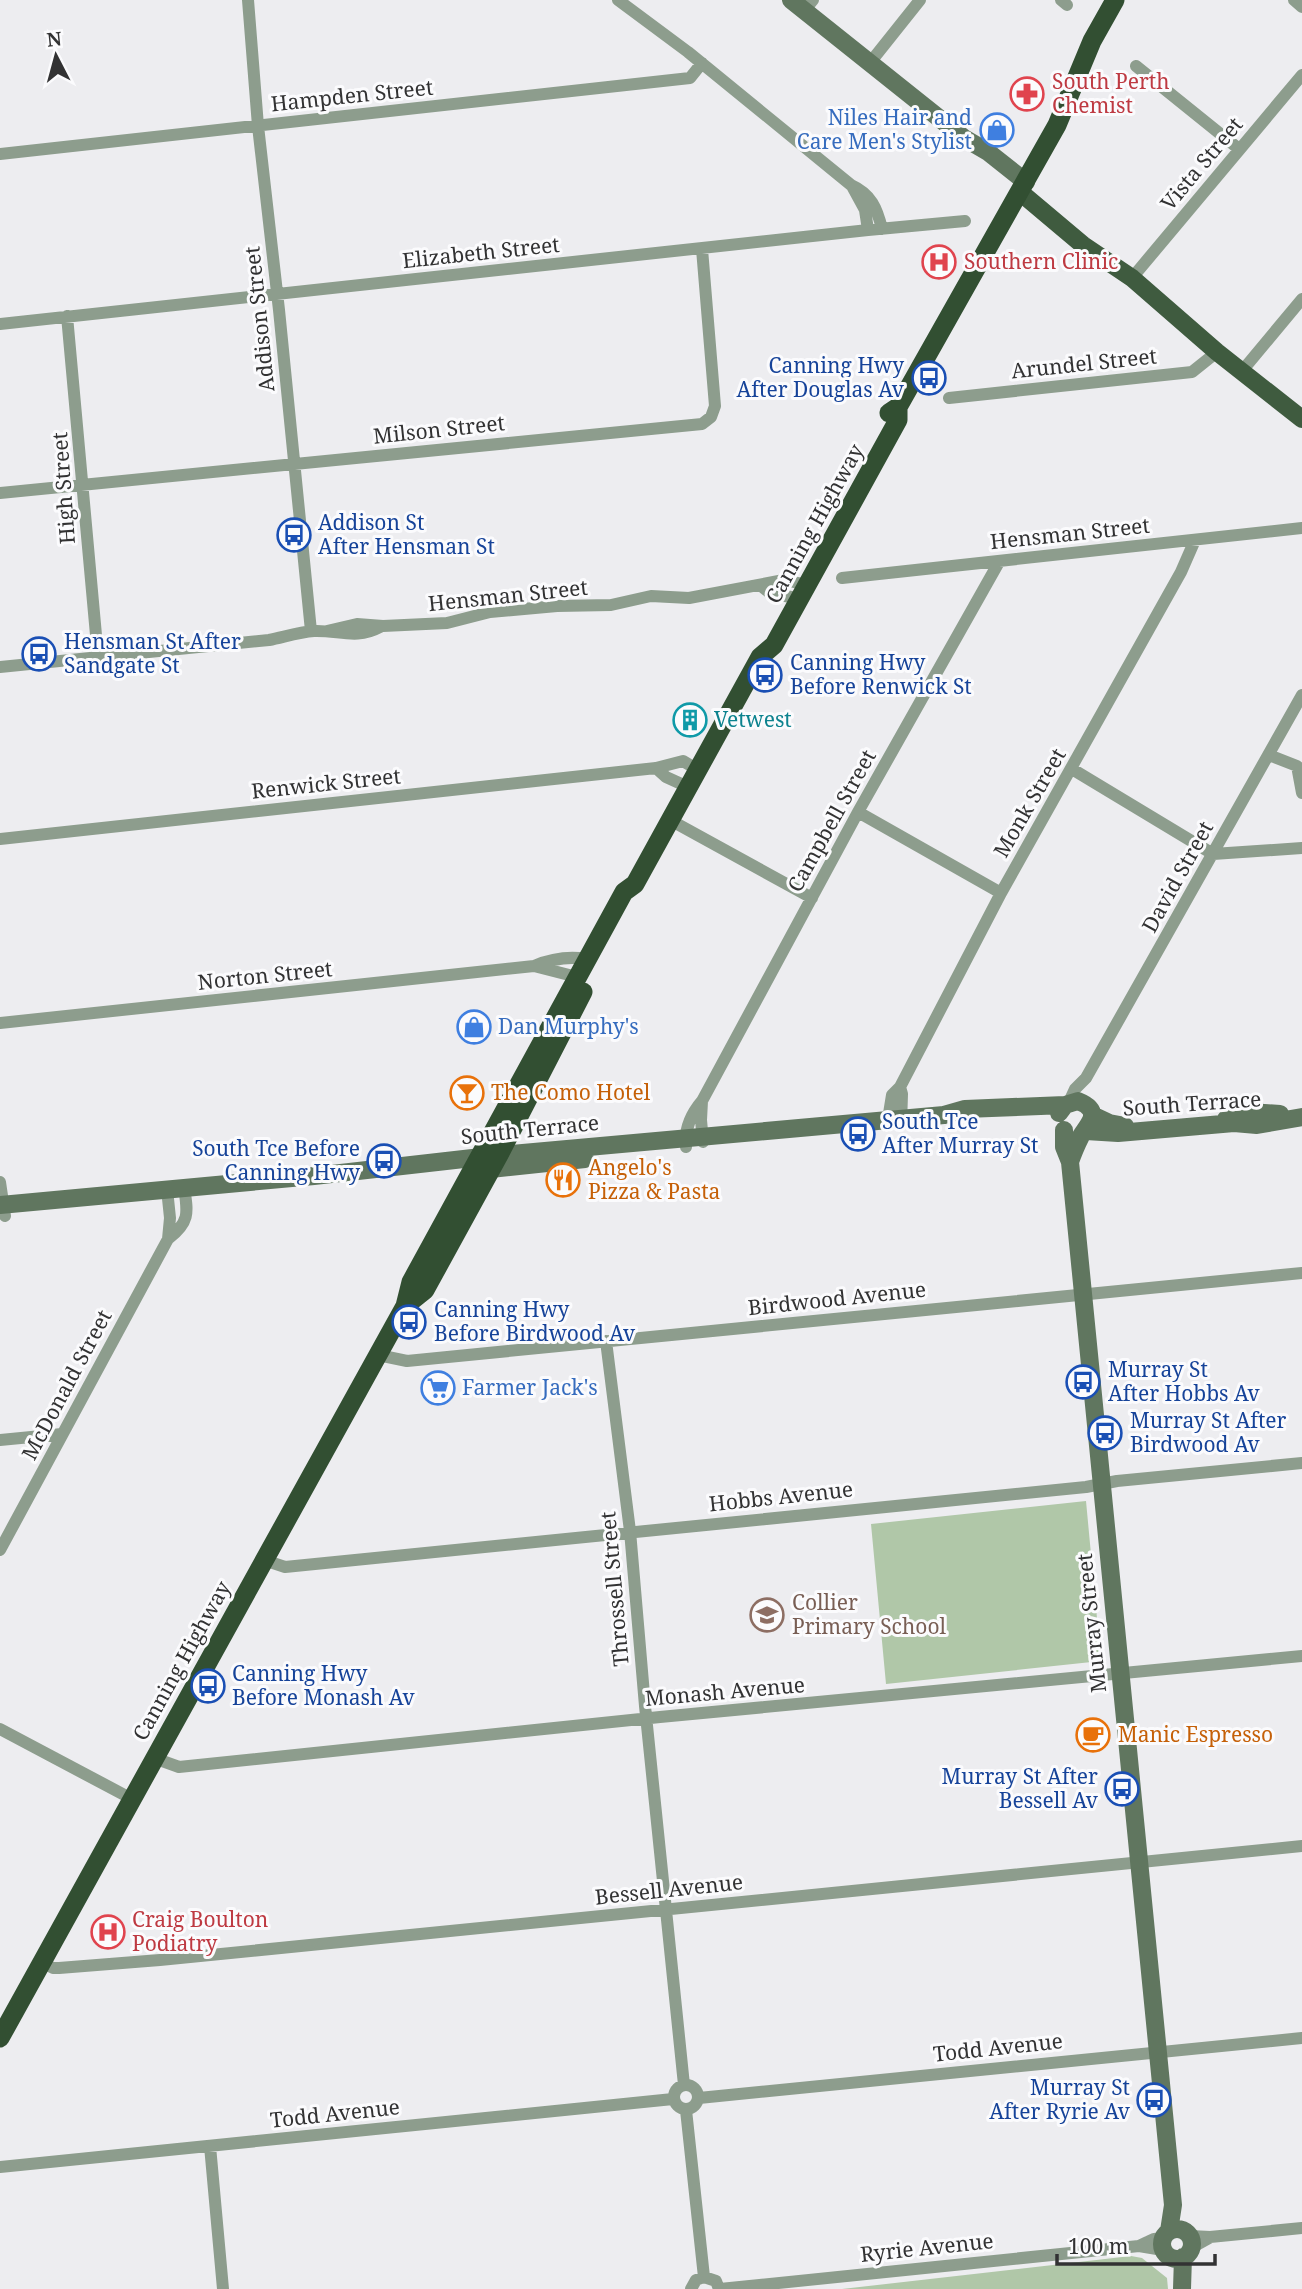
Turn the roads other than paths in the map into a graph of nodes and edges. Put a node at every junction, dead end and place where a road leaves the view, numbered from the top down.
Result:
1 (618, 0) edge
2 (920, 0) edge
3 (1115, 0) edge
4 (1130, 0) edge
5 (1294, 0) edge
6 (248, 1) edge
7 (803, 4) edge
8 (1302, 7) edge
9 (702, 63) junction
10 (870, 64) junction
11 (1136, 66) dead end
12 (1302, 75) edge
13 (1064, 110) junction
14 (258, 126) junction
15 (1239, 149) junction
16 (0, 154) edge
17 (851, 185) junction
18 (1023, 187) junction
19 (965, 221) dead end
20 (882, 229) junction
21 (868, 230) junction
22 (702, 249) junction
23 (1132, 278) junction
24 (277, 293) junction
25 (1302, 299) edge
26 (68, 316) junction
27 (0, 324) edge
28 (1217, 352) junction
29 (1242, 371) junction
30 (949, 398) dead end
31 (1302, 419) edge
32 (294, 464) junction
33 (85, 485) junction
34 (0, 493) edge
35 (1302, 528) edge
36 (1195, 540) junction
37 (999, 562) junction
38 (842, 578) dead end
39 (798, 590) junction
40 (311, 631) junction
41 (98, 657) junction
42 (0, 667) edge
43 (1302, 695) edge
44 (1269, 755) junction
45 (656, 768) junction
46 (1072, 769) junction
47 (693, 779) junction
48 (1302, 793) edge
49 (858, 812) junction
50 (670, 820) junction
51 (0, 839) edge
52 (1302, 848) edge
53 (1213, 854) junction
54 (635, 884) junction
55 (1001, 893) junction
56 (812, 898) junction
57 (586, 959) junction
58 (534, 966) junction
59 (577, 977) junction
60 (0, 1024) edge
61 (1302, 1114) edge
62 (1080, 1115) junction
63 (894, 1122) junction
64 (1062, 1126) junction
65 (694, 1142) junction
66 (1070, 1161) junction
67 (485, 1163) junction
68 (0, 1182) edge
69 (176, 1194) junction
70 (2, 1211) edge
71 (1302, 1273) edge
72 (1082, 1294) junction
73 (606, 1341) junction
74 (377, 1355) junction
75 (62, 1434) junction
76 (0, 1440) edge
77 (1302, 1463) edge
78 (1101, 1484) junction
79 (630, 1531) junction
80 (0, 1550) edge
81 (264, 1560) junction
82 (1302, 1656) edge
83 (1120, 1673) junction
84 (647, 1719) junction
85 (0, 1729) edge
86 (153, 1758) junction
87 (132, 1799) junction
88 (1302, 1846) edge
89 (1138, 1862) junction
90 (666, 1910) junction
91 (41, 1962) junction
92 (0, 2038) edge
93 (1302, 2038) edge
94 (1157, 2052) junction
95 (684, 2085) junction
96 (699, 2098) junction
97 (673, 2099) junction
98 (687, 2110) junction
99 (210, 2146) junction
100 (0, 2167) edge
101 (1302, 2228) edge
102 (1177, 2244) junction
103 (704, 2277) junction
104 (1182, 2284) edge
105 (223, 2289) edge
106 (691, 2289) edge
107 (720, 2289) edge

1 - 9 street
2 - 10 street
3 - 13 highway, Canning Highway
4 - 13 highway, Canning Highway
5 - 8 street
6 - 14 street, Addison Street
7 - 10 main road
9 - 14 street, Hampden Street
9 - 17 street
10 - 18 main road
11 - 15 street
12 - 15 street, Vista Street
13 - 18 highway, Canning Highway
14 - 16 street, Hampden Street
14 - 24 street, Addison Street
15 - 23 street, Vista Street
17 - 20 street
17 - 21 street
18 - 23 main road
18 - 39 highway, Canning Highway
19 - 20 street, Elizabeth Street
20 - 21 street, Elizabeth Street
21 - 22 street, Elizabeth Street
22 - 24 street, Elizabeth Street
22 - 32 street, Milson Street
23 - 28 main road
24 - 26 street, Elizabeth Street
24 - 32 street, Addison Street
25 - 29 street
26 - 27 street, Elizabeth Street
26 - 33 street, High Street
28 - 29 main road
28 - 30 street, Arundel Street
29 - 31 main road
32 - 33 street, Milson Street
32 - 40 street, Addison Street
33 - 34 street, Milson Street
33 - 41 street, High Street
35 - 36 street, Hensman Street
36 - 37 street, Hensman Street
36 - 46 street, Monk Street
37 - 38 street, Hensman Street
37 - 49 street, Campbell Street
39 - 40 street, Hensman Street
39 - 47 highway, Canning Highway
40 - 41 street, Hensman Street
41 - 42 street, Hensman Street
43 - 44 street, David Street
44 - 48 street
44 - 53 street, David Street
45 - 47 street
45 - 47 street, Renwick Street
45 - 51 street, Renwick Street
46 - 53 street
46 - 55 street, Monk Street
47 - 50 highway, Canning Highway
49 - 55 street
49 - 56 street, Campbell Street
50 - 54 highway, Canning Highway
50 - 56 street
52 - 53 street
53 - 62 street, David Street
54 - 57 highway, Canning Highway
54 - 67 highway, Canning Highway
55 - 63 street, Monk Street
56 - 65 street, Campbell Street
57 - 58 street, Norton Street
57 - 59 highway, Canning Highway
58 - 59 street, Norton Street
58 - 60 street, Norton Street
59 - 67 highway, Canning Highway
61 - 62 main road, South Terrace
62 - 63 main road, South Terrace
62 - 64 main road, South Terrace
62 - 64 main road
62 - 66 main road, Murray Street
63 - 64 main road, South Terrace
63 - 65 main road, South Terrace
64 - 66 main road, Murray Street
65 - 67 main road, South Terrace
66 - 72 main road, Murray Street
67 - 69 main road, South Terrace
67 - 74 highway, Canning Highway
68 - 70 street
69 - 70 main road, South Terrace
69 - 75 street, McDonald Street
71 - 72 street, Birdwood Avenue
72 - 73 street, Birdwood Avenue
72 - 78 main road, Murray Street
73 - 74 street, Birdwood Avenue
73 - 79 street, Throssell Street
74 - 81 highway, Canning Highway
75 - 76 street
75 - 80 street, McDonald Street
77 - 78 street, Hobbs Avenue
78 - 79 street, Hobbs Avenue
78 - 83 main road, Murray Street
79 - 81 street, Hobbs Avenue
79 - 84 street, Throssell Street
81 - 86 highway, Canning Highway
82 - 83 street, Monash Avenue
83 - 84 street, Monash Avenue
83 - 89 main road, Murray Street
84 - 86 street, Monash Avenue
84 - 90 street, Throssell Street
85 - 87 street
86 - 87 highway, Canning Highway
87 - 91 highway, Canning Highway
88 - 89 street, Bessell Avenue
89 - 90 street, Bessell Avenue
89 - 94 main road, Murray Street
90 - 91 street, Bessell Avenue
90 - 95 street, Throssell Street
91 - 92 highway, Canning Highway
93 - 94 street, Todd Avenue
94 - 96 street, Todd Avenue
94 - 102 main road, Murray Street
95 - 96 street
95 - 97 street
96 - 98 street
97 - 98 street
97 - 99 street, Todd Avenue
98 - 103 street
99 - 100 street, Todd Avenue
99 - 105 street
101 - 102 street
102 - 104 main road
102 - 107 street, Ryrie Avenue
103 - 106 street
103 - 107 street

